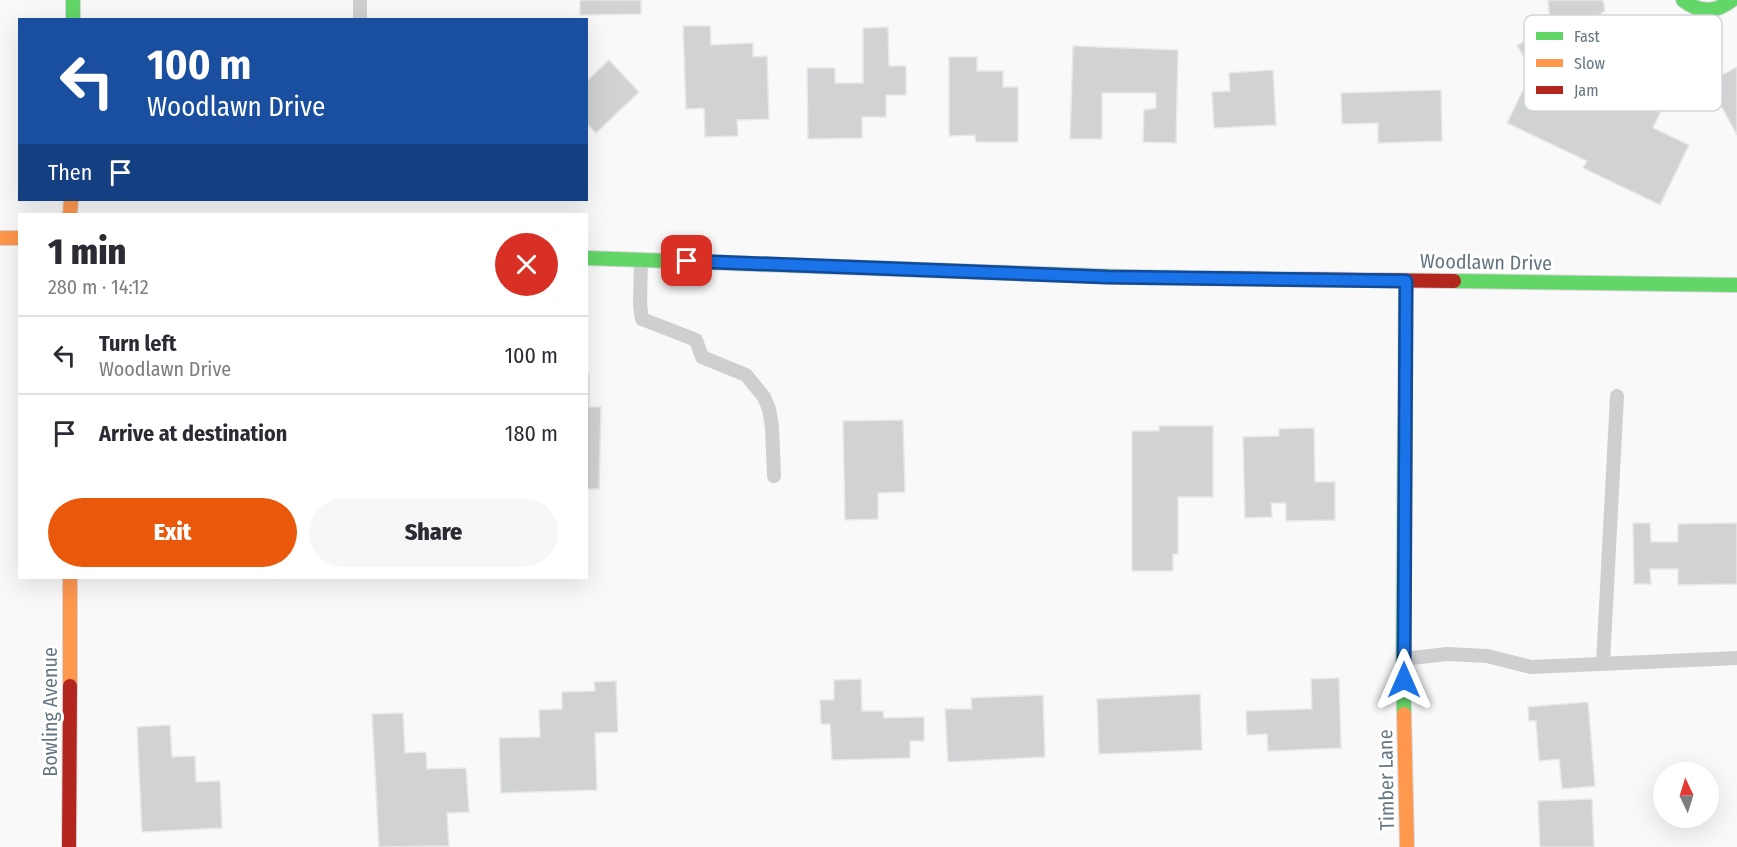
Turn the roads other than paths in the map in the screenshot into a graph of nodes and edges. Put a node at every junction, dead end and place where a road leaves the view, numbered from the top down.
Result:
1 (73, 0) edge
2 (360, 0) edge
3 (1683, 0) edge
4 (1732, 0) edge
5 (73, 18) edge
6 (360, 18) edge
7 (0, 238) edge
8 (18, 238) edge
9 (588, 258) edge
10 (641, 260) junction
11 (1406, 281) junction
12 (1737, 285) edge
13 (1617, 396) dead end
14 (774, 476) dead end
15 (70, 579) edge
16 (1737, 658) edge
17 (1403, 659) junction
18 (1604, 663) junction
19 (69, 847) edge
20 (1407, 847) edge

1 - 5 main road
2 - 6 lane
3 - 4 main road
7 - 8 main road
9 - 10 main road, Woodlawn Drive
10 - 11 main road, Woodlawn Drive
10 - 14 lane
11 - 12 main road, Woodlawn Drive
11 - 17 main road, Timber Lane
13 - 18 lane
15 - 19 main road, Bowling Avenue
16 - 18 lane
17 - 18 lane
17 - 20 main road, Timber Lane

